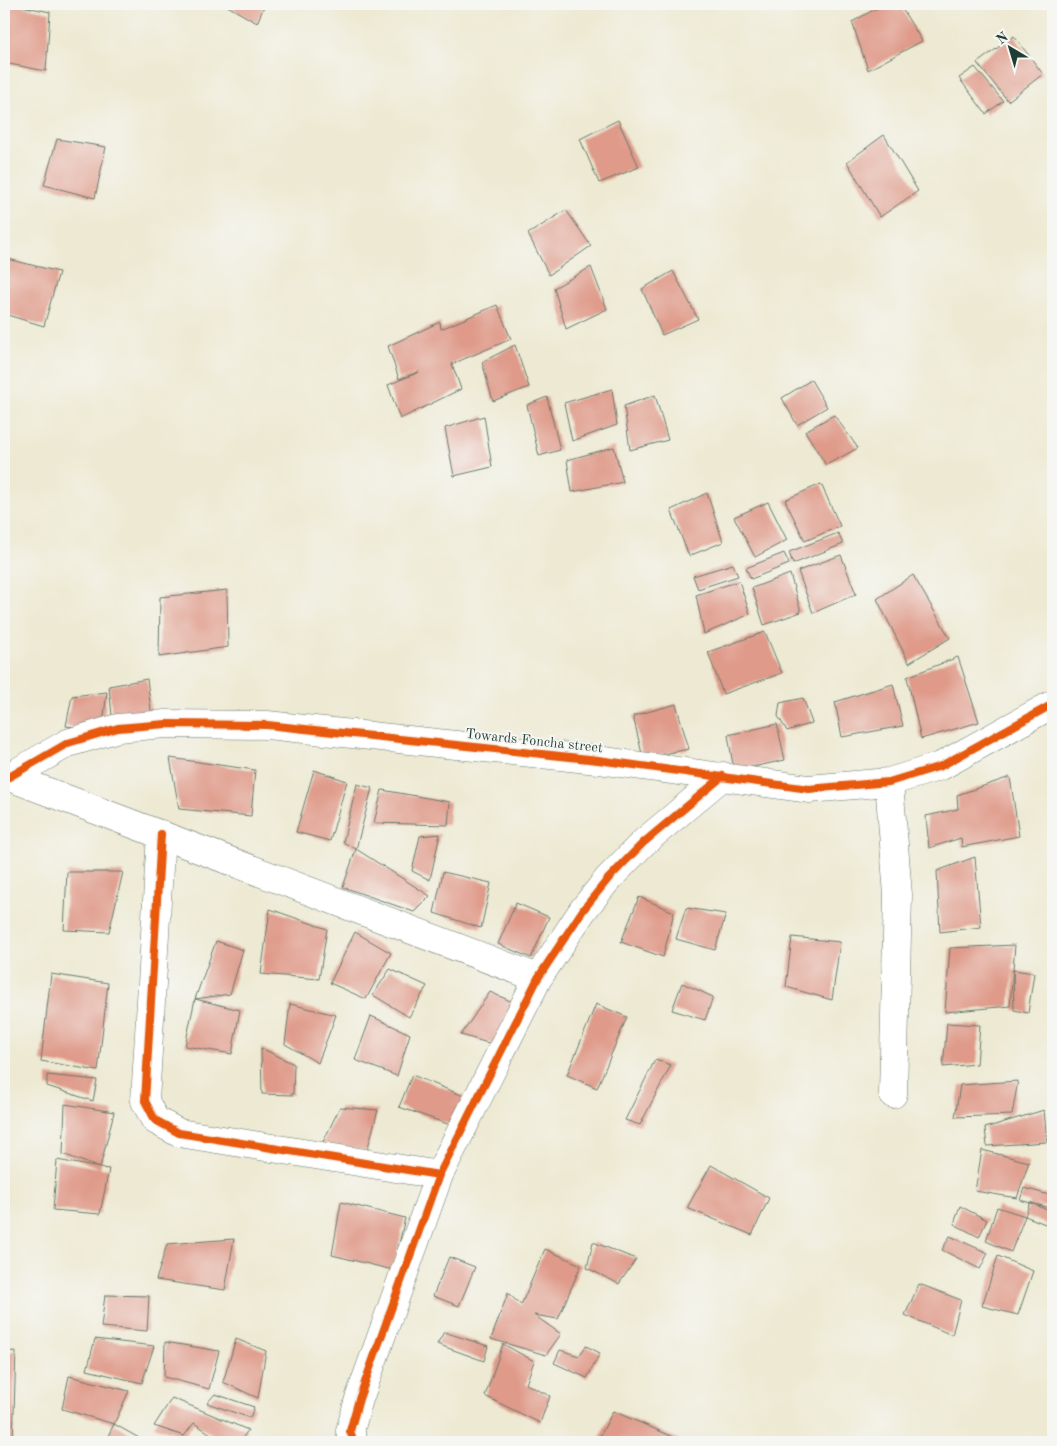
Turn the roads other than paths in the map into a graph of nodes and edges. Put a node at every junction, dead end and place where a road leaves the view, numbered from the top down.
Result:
1 (1053, 704) edge
2 (723, 776) junction
3 (6, 777) edge
4 (889, 782) junction
5 (161, 834) junction
6 (538, 978) junction
7 (893, 1094) dead end
8 (439, 1175) junction
9 (354, 1442) edge

1 - 4 street, Towards Foncha street
2 - 3 street, Towards Foncha street
2 - 4 street, Towards Foncha street
2 - 6 street
3 - 5 street
4 - 7 street
5 - 6 street
5 - 8 street
6 - 8 street
8 - 9 street

